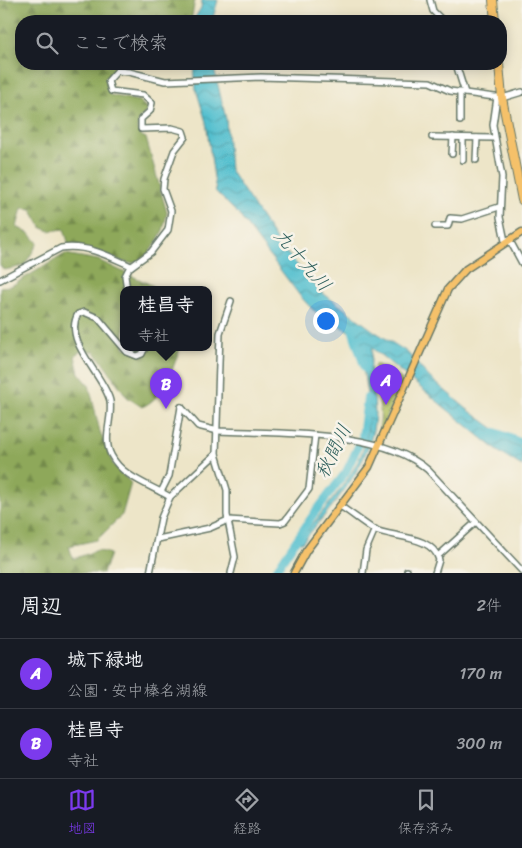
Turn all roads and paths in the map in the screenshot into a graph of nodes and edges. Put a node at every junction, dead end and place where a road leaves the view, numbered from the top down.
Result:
1 (430, 0) edge
2 (493, 0) edge
3 (437, 15) edge
4 (494, 15) edge
5 (457, 70) edge
6 (499, 70) edge
7 (522, 92) edge
8 (462, 93) junction
9 (499, 97) junction
10 (460, 121) dead end
11 (432, 137) dead end
12 (453, 137) junction
13 (463, 138) junction
14 (477, 138) junction
15 (494, 138) junction
16 (452, 154) dead end
17 (463, 160) dead end
18 (476, 160) dead end
19 (522, 200) edge
20 (499, 207) junction
21 (435, 226) dead end
22 (522, 232) edge
23 (507, 240) junction
24 (522, 263) edge
25 (131, 266) junction
26 (0, 280) edge
27 (126, 286) edge
28 (231, 301) dead end
29 (120, 344) edge
30 (126, 351) edge
31 (144, 351) edge
32 (218, 431) junction
33 (315, 435) junction
34 (376, 445) junction
35 (216, 454) junction
36 (161, 492) junction
37 (170, 498) junction
38 (340, 506) junction
39 (228, 520) junction
40 (476, 522) junction
41 (375, 529) junction
42 (158, 539) junction
43 (438, 556) junction
44 (522, 571) edge
45 (150, 573) edge
46 (231, 573) edge
47 (294, 573) edge
48 (363, 573) edge
49 (435, 573) edge

1 - 3 street
2 - 4 highway
5 - 8 street
6 - 9 highway
7 - 9 street
8 - 9 street
8 - 10 street
8 - 25 street
9 - 15 street
9 - 19 highway
11 - 12 street
12 - 13 street
12 - 16 street
13 - 14 street
13 - 17 street
14 - 15 street
14 - 18 street
15 - 20 street
20 - 21 street
20 - 23 street
22 - 23 main road
23 - 24 street
23 - 34 main road
25 - 26 street
25 - 27 street
28 - 32 street
29 - 36 street
30 - 31 street
32 - 33 street
32 - 35 street
32 - 36 street
33 - 34 street
33 - 39 street
34 - 38 main road
34 - 40 street
35 - 37 street
35 - 39 street
36 - 37 street
37 - 42 street
38 - 41 street
38 - 47 main road
39 - 42 street
39 - 46 street
40 - 43 street
40 - 44 street
41 - 43 street
41 - 48 street
42 - 45 street
43 - 49 street

